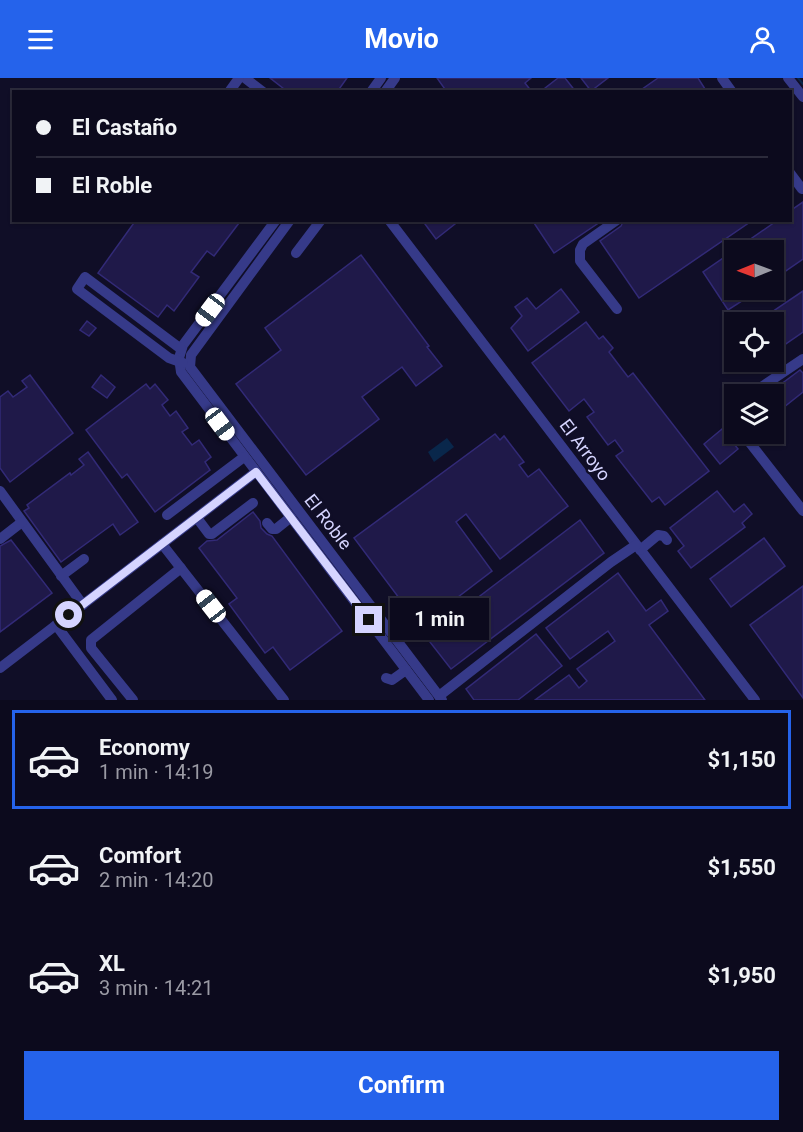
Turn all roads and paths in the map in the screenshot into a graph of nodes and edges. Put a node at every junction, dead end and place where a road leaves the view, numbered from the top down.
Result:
1 (244, 78) edge
2 (788, 78) edge
3 (260, 90) edge
4 (798, 96) edge
5 (792, 176) edge
6 (802, 189) edge
7 (275, 222) edge
8 (289, 222) edge
9 (319, 222) edge
10 (391, 222) edge
11 (614, 222) edge
12 (296, 253) dead end
13 (617, 309) dead end
14 (181, 349) junction
15 (803, 359) edge
16 (184, 363) junction
17 (766, 384) edge
18 (751, 444) edge
19 (244, 457) junction
20 (256, 472) junction
21 (0, 491) edge
22 (253, 503) dead end
23 (803, 511) edge
24 (167, 514) dead end
25 (291, 517) junction
26 (196, 518) junction
27 (22, 522) junction
28 (267, 523) dead end
29 (0, 539) edge
30 (667, 540) dead end
31 (162, 544) junction
32 (638, 547) junction
33 (84, 559) dead end
34 (335, 567) junction
35 (181, 568) junction
36 (61, 576) junction
37 (83, 605) junction
38 (56, 625) junction
39 (0, 668) edge
40 (406, 670) junction
41 (386, 678) dead end
42 (437, 699) edge
43 (112, 700) edge
44 (133, 700) edge
45 (284, 700) edge
46 (754, 700) edge

1 - 3 street
2 - 4 street
5 - 6 street
7 - 14 street
8 - 16 street
9 - 12 street
10 - 32 street, El Arroyo
11 - 13 street
14 - 16 street
14 - 16 street
15 - 17 street
16 - 19 street, El Roble
16 - 34 street, El Roble
18 - 23 street
19 - 20 street, El Roble
19 - 24 street
20 - 25 street, El Roble
20 - 26 street
21 - 27 street
22 - 26 street
25 - 28 street
25 - 34 street, El Roble
26 - 31 street
27 - 29 street
27 - 36 street
30 - 32 street
31 - 35 street
31 - 37 street
32 - 42 street
32 - 46 street, El Arroyo
33 - 36 street
34 - 40 street, El Roble
34 - 42 street, El Roble
35 - 44 street
35 - 45 street
36 - 37 street
37 - 38 street
38 - 39 street
38 - 43 street
40 - 41 street
40 - 42 street, El Roble

